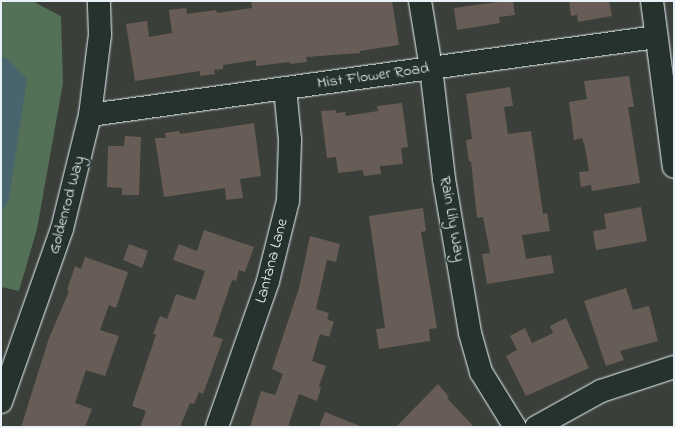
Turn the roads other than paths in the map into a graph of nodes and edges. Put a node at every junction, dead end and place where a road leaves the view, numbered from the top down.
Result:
1 (99, 1) edge
2 (420, 1) edge
3 (652, 1) edge
4 (656, 37) junction
5 (431, 68) junction
6 (285, 88) junction
7 (90, 115) junction
8 (674, 167) edge
9 (674, 367) edge
10 (1, 402) edge
11 (217, 427) edge
12 (515, 427) edge
13 (536, 427) edge

1 - 7 street, Goldenrod Way
2 - 5 street, Rain Lily Way
3 - 4 street
4 - 5 street, Mist Flower Road
4 - 8 street
5 - 6 street, Mist Flower Road
5 - 12 street, Rain Lily Way
6 - 7 street, Mist Flower Road
6 - 11 street, Lantana Lane
7 - 10 street, Goldenrod Way
9 - 13 street

